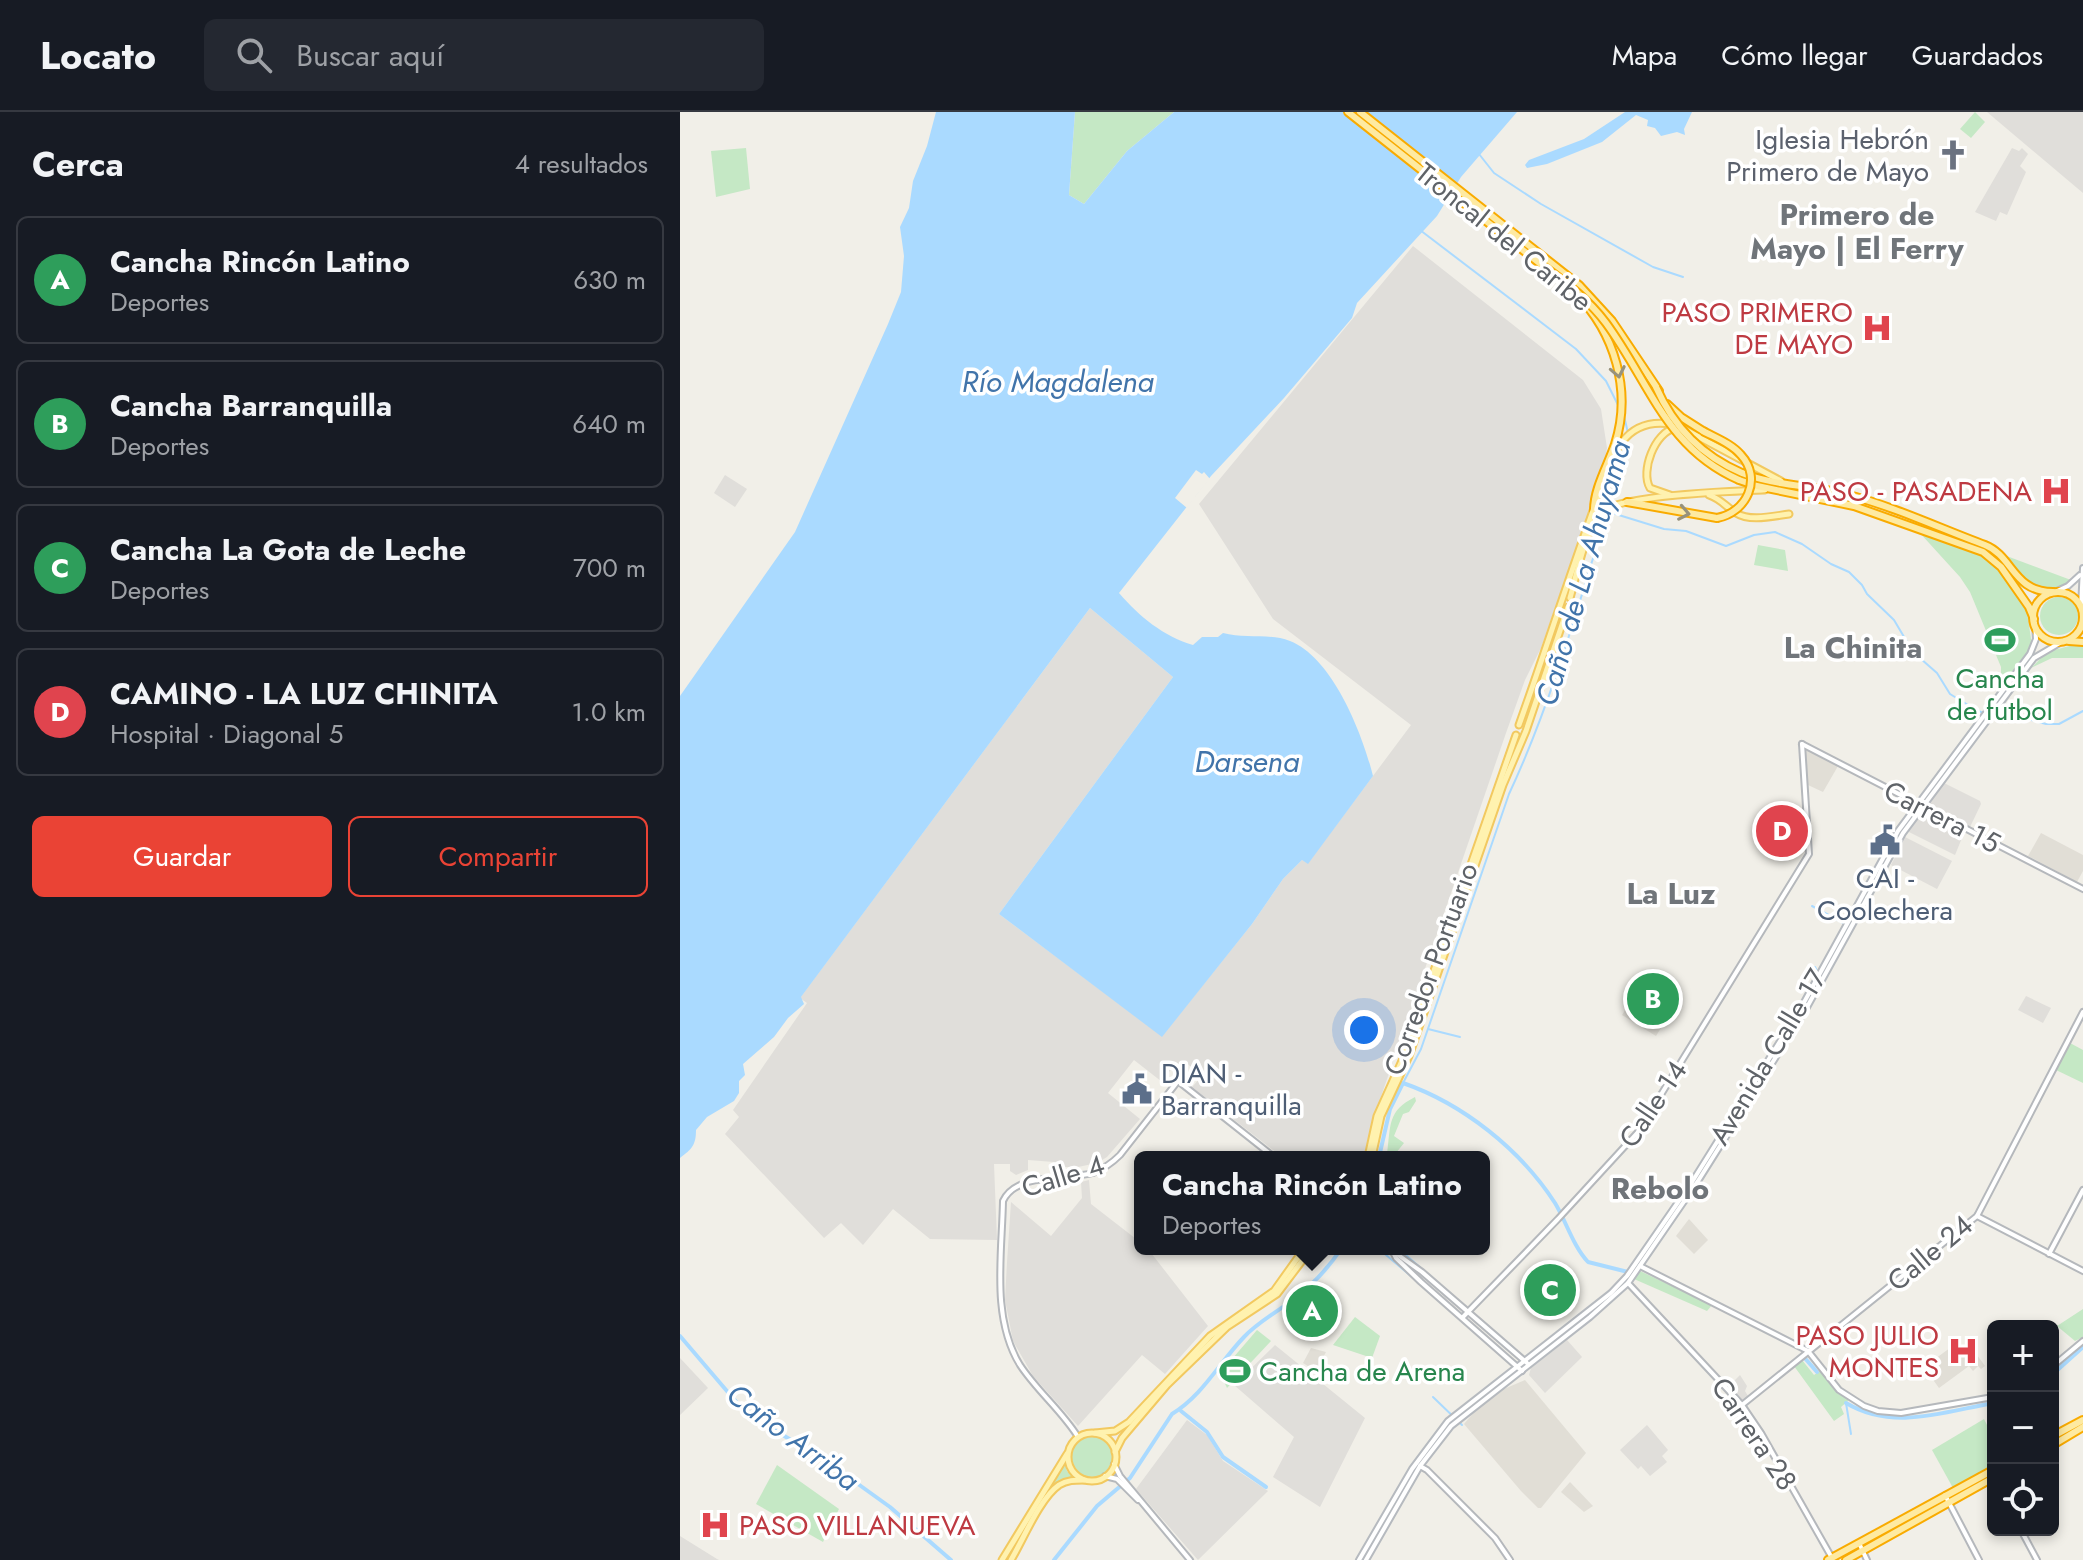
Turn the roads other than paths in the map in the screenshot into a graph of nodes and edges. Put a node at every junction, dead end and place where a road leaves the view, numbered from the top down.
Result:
1 (1348, 112) edge
2 (1360, 112) edge
3 (1542, 265) junction
4 (1656, 387) junction
5 (1680, 427) junction
6 (1619, 441) junction
7 (1741, 476) junction
8 (1785, 483) junction
9 (1734, 491) junction
10 (1783, 492) junction
11 (1705, 494) junction
12 (1678, 496) junction
13 (1624, 503) junction
14 (1727, 505) junction
15 (1594, 510) joint
16 (1789, 514) dead end
17 (2082, 571) edge
18 (2054, 592) junction
19 (1570, 598) dead end
20 (1568, 607) dead end
21 (2082, 610) edge
22 (2034, 621) junction
23 (2064, 641) junction
24 (2083, 642) edge
25 (1988, 715) junction
26 (1519, 725) dead end
27 (1516, 735) dead end
28 (1501, 784) junction
29 (1920, 806) junction
30 (1805, 861) joint
31 (2083, 889) edge
32 (2083, 1012) edge
33 (1266, 1151) edge
34 (1371, 1151) edge
35 (2083, 1190) edge
36 (1977, 1216) junction
37 (2049, 1254) junction
38 (1300, 1255) edge
39 (1306, 1255) edge
40 (1394, 1255) edge
41 (1401, 1255) edge
42 (1637, 1268) junction
43 (2083, 1271) edge
44 (1630, 1277) junction
45 (1628, 1283) junction
46 (1468, 1311) junction
47 (1463, 1317) junction
48 (2083, 1341) edge
49 (1807, 1352) junction
50 (2059, 1361) edge
51 (1526, 1362) junction
52 (1520, 1368) junction
53 (1987, 1398) edge
54 (1742, 1405) junction
55 (2083, 1420) edge
56 (2083, 1427) edge
57 (1095, 1433) junction
58 (2059, 1433) edge
59 (1078, 1437) junction
60 (2059, 1441) edge
61 (1115, 1452) junction
62 (1068, 1453) junction
63 (1420, 1462) junction
64 (1114, 1464) junction
65 (1427, 1470) junction
66 (1105, 1476) junction
67 (1987, 1477) edge
68 (1987, 1478) edge
69 (1088, 1480) junction
70 (1120, 1480) junction
71 (1945, 1495) junction
72 (1949, 1503) junction
73 (2024, 1536) edge
74 (1859, 1543) junction
75 (1863, 1551) junction
76 (1831, 1559) edge
77 (1002, 1560) edge
78 (1011, 1560) edge
79 (1190, 1560) edge
80 (1359, 1560) edge
81 (1366, 1560) edge
82 (1510, 1560) edge
83 (1846, 1560) edge
84 (1867, 1560) edge
85 (1979, 1560) edge
86 (2037, 1560) edge

1 - 3 highway, Troncal del Caribe
2 - 4 highway, Troncal del Caribe, bridge
3 -> 6 highway, bridge
3 - 7 highway, Troncal del Caribe, bridge
4 - 7 highway, Troncal del Caribe, bridge
13 -> 4 highway, bridge
5 - 6 main road
5 - 8 main road
5 - 12 main road
6 - 15 highway
7 - 8 highway
7 - 10 highway
8 - 18 highway
9 - 10 main road
9 - 11 main road
9 - 14 main road
10 - 22 highway
11 - 12 main road
11 - 14 main road
12 - 13 main road
13 - 19 main road
14 - 16 main road
15 - 26 main road
17 - 18 street
17 - 21 street
18 - 21 highway
18 - 22 highway
20 - 28 main road
21 - 23 highway
22 - 23 highway
22 - 25 street, Avenida Calle 17
23 - 24 highway
23 - 25 street, Avenida Calle 17
25 - 29 street, Avenida Calle 17
27 - 28 main road
28 - 34 main road, Corredor Portuario
29 - 30 street, Carrera 15
29 - 31 street, Carrera 15
29 - 42 street, Avenida Calle 17
30 - 46 street, Calle 14
32 - 36 street, Calle 24
33 - 59 street, Calle 4
35 - 37 street
36 - 37 street
36 - 49 street, Calle 24
37 - 43 street
38 - 57 main road
39 - 61 main road
40 - 47 street
41 - 46 street
42 - 44 street, Avenida Calle 17
42 - 49 street
44 - 45 street, Avenida Calle 17
44 - 51 street, Avenida Calle 17
45 - 51 street, Avenida Calle 17
45 - 54 street, Carrera 28
46 - 47 street, Calle 14
46 - 51 street
47 - 52 street
48 - 50 street
49 - 53 street
49 - 54 street, Calle 24
51 - 52 street, Avenida Calle 17
52 - 63 street, Avenida Calle 17
54 - 76 street, Carrera 28
55 - 58 highway
56 - 60 highway
57 - 59 main road
57 - 61 main road
59 - 62 main road
61 - 64 main road
62 - 69 main road
62 - 77 main road
63 - 65 street
63 - 65 street
63 - 80 street, Avenida Calle 17
63 - 81 street, Avenida Calle 17
64 - 66 main road
64 - 70 street
65 - 82 street
66 - 69 main road
66 - 70 street
67 - 71 highway
68 - 72 highway
69 - 78 main road
70 - 79 street
71 - 72 street
71 - 74 highway
72 - 75 highway
72 - 85 street
73 - 86 street
74 - 75 street
74 - 76 highway
75 - 83 highway
75 - 84 street

